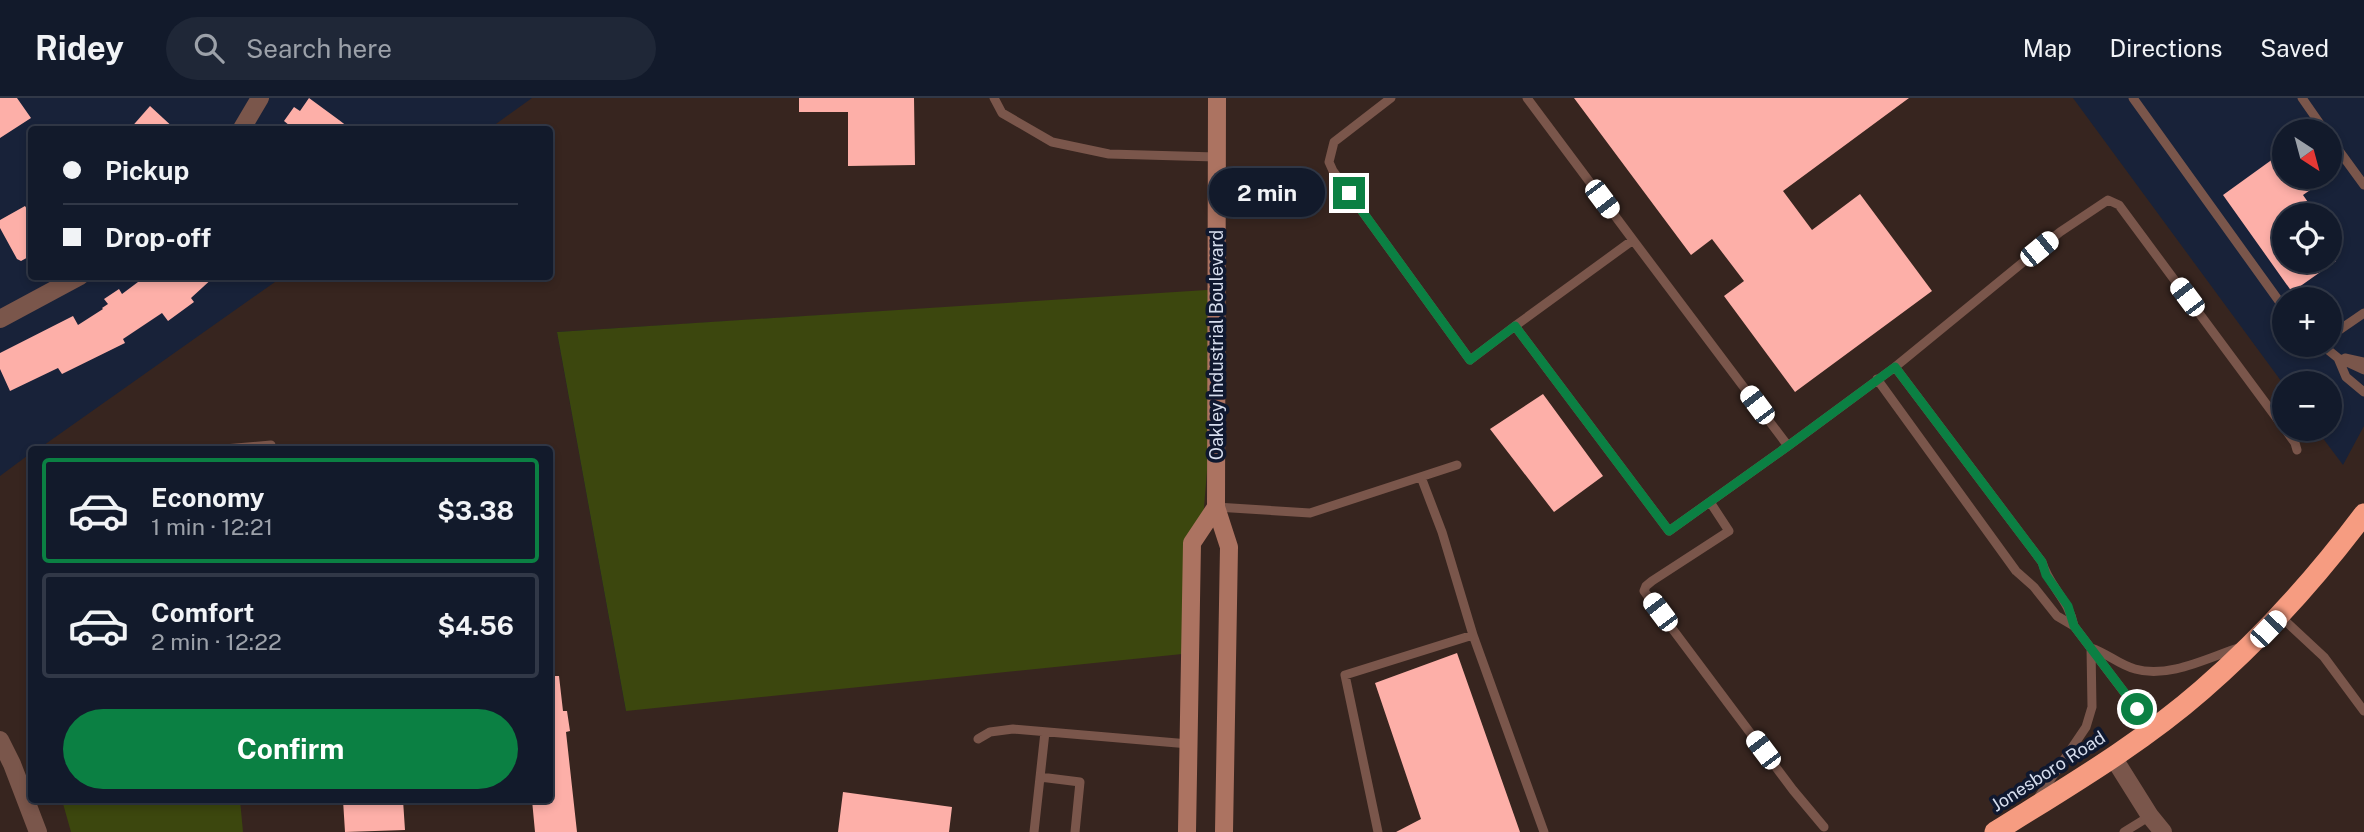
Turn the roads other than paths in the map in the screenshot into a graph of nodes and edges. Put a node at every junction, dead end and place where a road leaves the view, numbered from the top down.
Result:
1 (260, 98) edge
2 (994, 98) edge
3 (1217, 98) edge
4 (1391, 98) edge
5 (1527, 98) edge
6 (2133, 98) edge
7 (2302, 98) edge
8 (2317, 119) edge
9 (243, 126) edge
10 (2342, 154) edge
11 (1216, 157) junction
12 (2364, 185) edge
13 (1633, 240) junction
14 (73, 280) edge
15 (2272, 291) edge
16 (2364, 313) edge
17 (0, 319) edge
18 (1515, 326) junction
19 (2342, 328) edge
20 (2338, 358) junction
21 (2364, 362) edge
22 (1895, 367) junction
23 (2364, 370) edge
24 (1877, 379) junction
25 (2364, 392) edge
26 (2272, 412) edge
27 (2294, 441) edge
28 (271, 445) dead end
29 (259, 446) edge
30 (1788, 446) junction
31 (2297, 450) dead end
32 (1457, 465) dead end
33 (1421, 477) junction
34 (1710, 502) junction
35 (1216, 507) junction
36 (2364, 514) edge
37 (2280, 616) junction
38 (2074, 626) junction
39 (1473, 635) junction
40 (2256, 642) junction
41 (2091, 648) junction
42 (2364, 711) edge
43 (2152, 729) junction
44 (1045, 732) junction
45 (978, 739) dead end
46 (0, 740) edge
47 (1189, 744) junction
48 (2113, 757) junction
49 (1040, 777) junction
50 (2029, 811) junction
51 (2150, 816) junction
52 (1824, 827) dead end
53 (38, 832) edge
54 (1034, 832) edge
55 (1075, 832) edge
56 (1187, 832) edge
57 (1224, 832) edge
58 (1378, 832) edge
59 (1544, 832) edge
60 (1995, 832) edge
61 (2124, 832) edge
62 (2163, 832) edge

1 - 9 street
2 - 11 lane
3 - 11 street, Oakley Industrial Boulevard
4 - 18 lane
5 - 13 lane
6 - 15 lane
7 - 8 lane
10 - 12 lane
11 - 35 street, Oakley Industrial Boulevard
13 - 18 lane
13 - 30 lane
14 - 17 street
16 - 19 lane
18 - 34 lane
20 - 21 lane
20 - 23 lane
20 - 25 lane
22 - 24 lane
22 - 26 lane
22 - 38 lane
24 - 30 lane
24 - 38 lane
27 - 31 lane
28 - 29 lane
30 - 34 lane
32 - 33 lane
33 - 35 lane
33 - 39 lane
34 - 52 lane
35 - 47 street
35 - 57 street, Oakley Industrial Boulevard
36 - 37 highway, Jonesboro Road
37 - 40 highway, Jonesboro Road
37 - 42 lane
38 - 41 lane
39 - 58 lane
39 - 59 lane
40 - 41 lane
40 - 43 highway, Jonesboro Road
41 - 43 lane
41 - 50 lane
43 - 48 highway, Jonesboro Road
44 - 45 lane
44 - 47 lane
44 - 49 lane
46 - 53 street
47 - 56 street
48 - 50 highway, Jonesboro Road
48 - 51 street
49 - 54 lane
49 - 55 lane
50 - 60 highway, Jonesboro Road
51 - 61 lane
51 - 62 street

